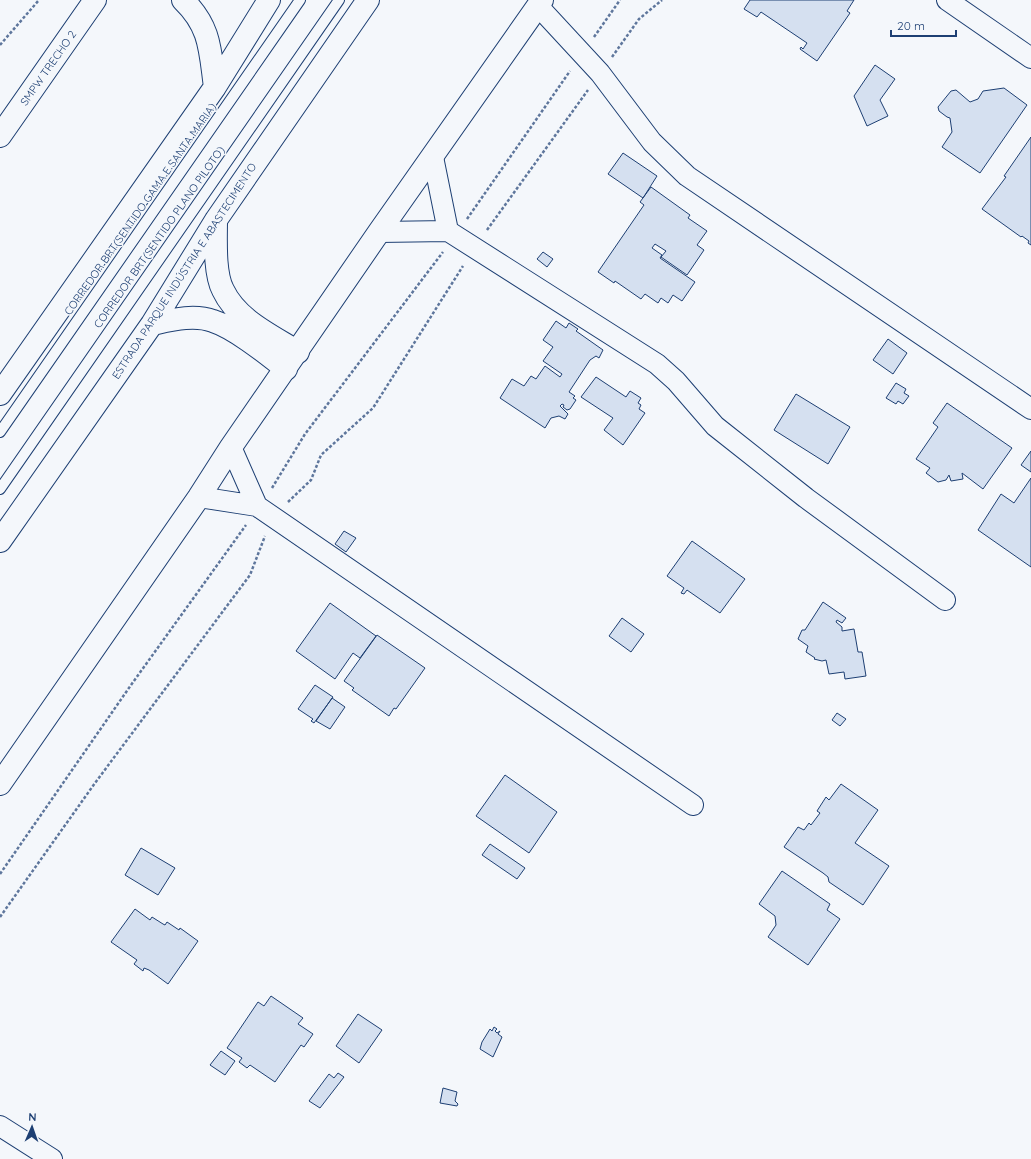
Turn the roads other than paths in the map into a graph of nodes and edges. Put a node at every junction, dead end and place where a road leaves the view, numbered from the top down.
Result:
1 (95, 0) edge
2 (183, 0) edge
3 (269, 0) edge
4 (300, 0) edge
5 (339, 0) edge
6 (368, 0) edge
7 (947, 0) edge
8 (540, 3) edge
9 (1031, 58) edge
10 (215, 87) junction
11 (0, 136) edge
12 (433, 157) junction
13 (216, 220) junction
14 (379, 232) junction
15 (452, 233) junction
16 (152, 324) junction
17 (292, 360) junction
18 (0, 394) edge
19 (1031, 409) edge
20 (0, 432) edge
21 (231, 448) junction
22 (0, 489) edge
23 (199, 497) junction
24 (262, 510) junction
25 (0, 541) edge
26 (945, 600) dead end
27 (0, 784) edge
28 (693, 805) dead end
29 (0, 1126) edge
30 (52, 1159) edge

1 - 11 main road, SMPW TRECHO 2
2 - 10 main road
3 - 10 main road
4 - 20 lane, CORREDOR BRT(SENTIDO GAMA E SANTA MARIA)
5 - 22 lane, CORREDOR BRT(SENTIDO PLANO PILOTO)
6 - 13 main road, ESTRADA PARQUE INDÚSTRIA E ABASTECIMENTO
7 - 9 street
8 - 12 main road
8 - 19 street
10 - 18 main road
12 - 14 main road
12 - 15 street
13 - 16 main road, ESTRADA PARQUE INDÚSTRIA E ABASTECIMENTO
13 - 17 main road
14 - 15 street
14 - 17 main road
15 - 26 street
16 - 17 main road
16 - 25 main road, ESTRADA PARQUE INDÚSTRIA E ABASTECIMENTO
17 - 21 main road
21 - 23 main road
21 - 24 street
23 - 24 street
23 - 27 main road
24 - 28 street
29 - 30 street

